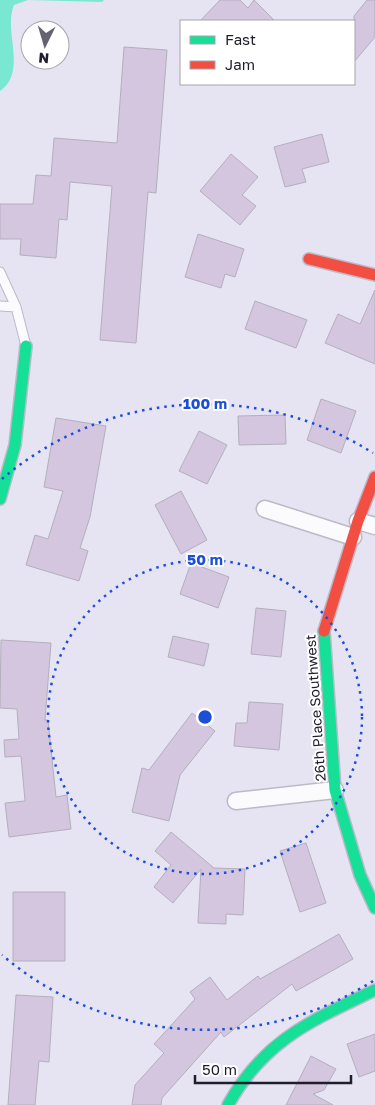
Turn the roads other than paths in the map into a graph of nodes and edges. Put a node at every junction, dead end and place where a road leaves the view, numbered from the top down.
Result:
1 (309, 259) dead end
2 (0, 272) edge
3 (375, 275) edge
4 (0, 306) edge
5 (16, 307) junction
6 (26, 346) joint
7 (375, 477) edge
8 (0, 498) edge
9 (265, 510) dead end
10 (358, 521) junction
11 (375, 526) edge
12 (352, 538) junction
13 (336, 790) junction
14 (236, 801) dead end
15 (375, 908) edge
16 (375, 990) edge
17 (228, 1105) edge

1 - 3 street
2 - 5 lane
4 - 5 lane
5 - 6 lane
6 - 8 street
7 - 10 street, 26th Place Southwest
9 - 12 street
10 - 11 street
10 - 12 street, 26th Place Southwest
12 - 13 street, 26th Place Southwest
13 - 14 street
13 - 15 street, 26th Place Southwest
16 - 17 street

